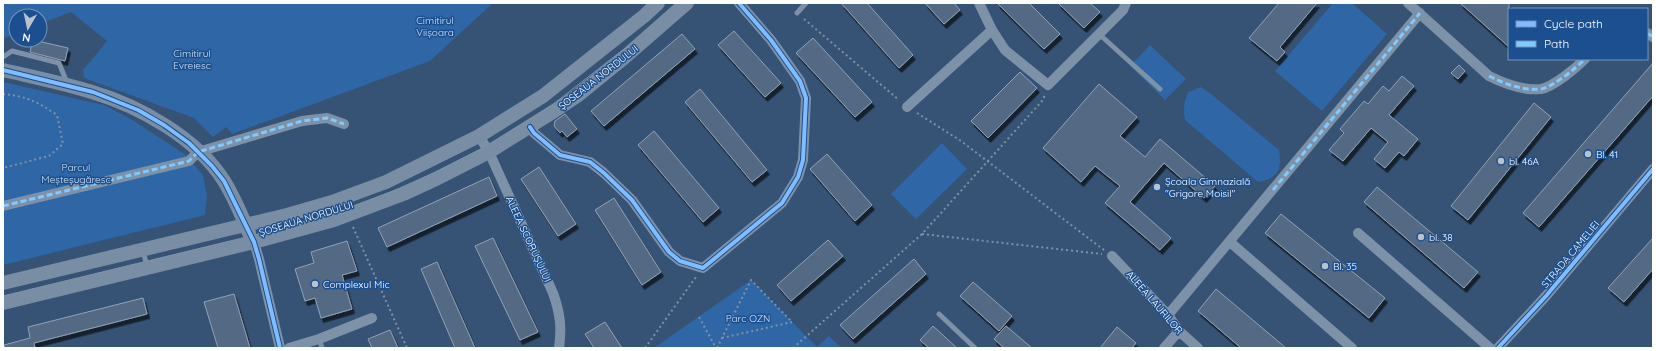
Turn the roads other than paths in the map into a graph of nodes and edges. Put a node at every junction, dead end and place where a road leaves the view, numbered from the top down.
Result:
1 (658, 3) edge
2 (687, 3) edge
3 (739, 3) edge
4 (806, 3) edge
5 (979, 3) edge
6 (1126, 3) edge
7 (1408, 3) edge
8 (796, 13) road end
9 (1420, 13) junction
10 (992, 30) junction
11 (1099, 34) junction
12 (3, 57) edge
13 (1584, 60) edge
14 (3, 70) edge
15 (68, 86) junction
16 (1160, 88) dead end
17 (907, 107) road end
18 (344, 124) dead end
19 (530, 127) junction
20 (478, 136) junction
21 (198, 152) junction
22 (489, 152) junction
23 (1653, 169) edge
24 (3, 206) edge
25 (246, 225) junction
26 (1358, 234) dead end
27 (254, 242) junction
28 (1230, 242) junction
29 (143, 249) junction
30 (1112, 256) road end
31 (147, 267) junction
32 (3, 283) edge
33 (3, 303) edge
34 (939, 314) dead end
35 (1168, 315) junction
36 (372, 318) dead end
37 (1179, 331) junction
38 (321, 343) edge
39 (280, 348) edge
40 (288, 348) edge
41 (559, 348) edge
42 (975, 348) edge
43 (1164, 348) edge
44 (1198, 348) edge
45 (1352, 348) edge
46 (1490, 348) edge
47 (1498, 348) edge

1 - 20 main road, ȘOSEAUA NORDULUI
2 - 19 main road, ȘOSEAUA NORDULUI
3 - 19 street
4 - 8 lane
5 - 10 street
6 - 11 street
7 - 9 street
9 - 13 street
9 - 28 street
10 - 11 street
10 - 17 street
11 - 16 lane
12 - 15 lane
14 - 15 main road
15 - 21 main road
18 - 21 street
19 - 22 main road, ȘOSEAUA NORDULUI
20 - 22 street, ALEEA SCORUȘULUI
20 - 25 main road, ȘOSEAUA NORDULUI
21 - 24 street
21 - 25 main road
22 - 27 main road, ȘOSEAUA NORDULUI
22 - 41 street, ALEEA SCORUȘULUI
23 - 47 street, STRADA CAMELIEI
25 - 27 main road
25 - 29 main road, ȘOSEAUA NORDULUI
26 - 46 street
27 - 31 main road, ȘOSEAUA NORDULUI
27 - 39 street
28 - 35 street
28 - 45 street
29 - 31 lane
29 - 32 main road, ȘOSEAUA NORDULUI
30 - 35 street, ALEEA LAURILOR
31 - 33 main road, ȘOSEAUA NORDULUI
34 - 42 lane
35 - 37 street, ALEEA LAURILOR
36 - 38 street
37 - 43 street
37 - 44 street, ALEEA LAURILOR
38 - 40 street

